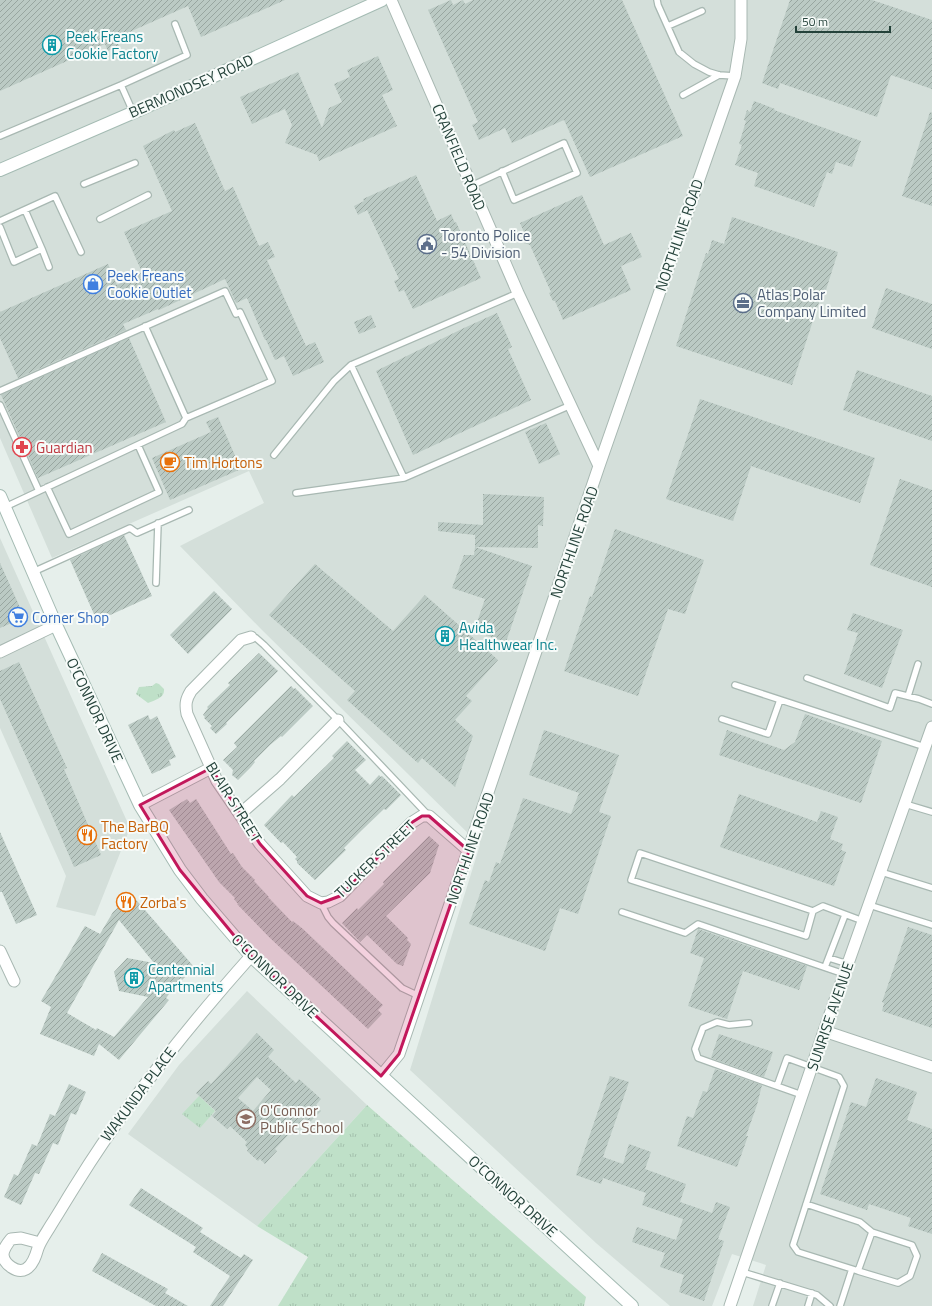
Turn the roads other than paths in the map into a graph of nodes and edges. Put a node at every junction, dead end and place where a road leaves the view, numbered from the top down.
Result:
1 (382, 0) edge
2 (391, 0) edge
3 (658, 0) edge
4 (741, 0) edge
5 (702, 11) dead end
6 (175, 24) dead end
7 (668, 26) junction
8 (719, 75) junction
9 (735, 76) junction
10 (121, 85) junction
11 (683, 95) dead end
12 (133, 112) junction
13 (0, 136) edge
14 (135, 163) dead end
15 (0, 170) edge
16 (502, 171) junction
17 (84, 184) dead end
18 (472, 186) junction
19 (148, 195) dead end
20 (25, 210) junction
21 (100, 219) dead end
22 (0, 221) edge
23 (0, 227) edge
24 (42, 249) junction
25 (81, 252) dead end
26 (49, 267) dead end
27 (518, 293) junction
28 (145, 326) junction
29 (351, 365) junction
30 (0, 391) edge
31 (0, 405) edge
32 (571, 405) junction
33 (186, 418) junction
34 (138, 444) junction
35 (274, 455) dead end
36 (599, 466) junction
37 (404, 478) junction
38 (47, 487) junction
39 (39, 490) junction
40 (296, 493) dead end
41 (2, 501) edge
42 (189, 510) dead end
43 (158, 524) junction
44 (33, 572) junction
45 (156, 583) dead end
46 (56, 625) junction
47 (251, 637) joint
48 (0, 652) edge
49 (918, 664) dead end
50 (807, 678) dead end
51 (735, 685) dead end
52 (908, 696) junction
53 (780, 700) junction
54 (932, 704) edge
55 (722, 719) dead end
56 (338, 720) junction
57 (932, 727) edge
58 (925, 747) junction
59 (211, 768) junction
60 (905, 804) junction
61 (140, 805) junction
62 (932, 812) edge
63 (240, 814) junction
64 (429, 816) junction
65 (469, 851) junction
66 (881, 872) junction
67 (932, 888) edge
68 (321, 903) junction
69 (869, 905) junction
70 (813, 911) junction
71 (622, 912) dead end
72 (845, 915) junction
73 (863, 921) junction
74 (932, 926) edge
75 (0, 951) edge
76 (251, 956) junction
77 (829, 958) junction
78 (825, 967) junction
79 (846, 969) junction
80 (14, 981) dead end
81 (419, 996) junction
82 (749, 1023) dead end
83 (824, 1031) junction
84 (812, 1066) junction
85 (932, 1067) edge
86 (382, 1076) junction
87 (777, 1086) junction
88 (802, 1095) junction
89 (806, 1204) junction
90 (872, 1232) junction
91 (40, 1243) dead end
92 (855, 1270) junction
93 (742, 1272) junction
94 (780, 1283) junction
95 (812, 1294) junction
96 (632, 1306) edge
97 (730, 1306) edge
98 (772, 1306) edge
99 (808, 1306) edge
100 (830, 1306) edge
101 (840, 1306) edge

1 - 12 main road, BERMONDSEY ROAD
2 - 18 street, CRANFIELD ROAD
3 - 7 lane
4 - 9 street, NORTHLINE ROAD
5 - 7 lane
6 - 10 lane
7 - 8 lane
8 - 9 lane
8 - 11 lane
9 - 36 street, NORTHLINE ROAD
10 - 12 lane
10 - 13 lane
12 - 15 main road, BERMONDSEY ROAD
14 - 17 lane
16 - 16 lane
16 - 18 lane
18 - 27 street, CRANFIELD ROAD
19 - 21 lane
20 - 22 lane
20 - 24 lane
20 - 25 lane
23 - 24 lane
24 - 26 lane
27 - 29 lane
27 - 32 street, CRANFIELD ROAD
28 - 30 lane
28 - 33 lane
28 - 33 lane
29 - 35 lane
29 - 37 lane
31 - 39 lane
32 - 36 street, CRANFIELD ROAD
32 - 37 lane
33 - 34 lane
34 - 38 lane
34 - 38 lane
36 - 65 street, NORTHLINE ROAD
37 - 40 lane
38 - 39 lane
39 - 41 lane
41 - 44 main road, O'CONNOR DRIVE
42 - 43 lane
43 - 44 lane
43 - 45 lane
44 - 46 main road, O'CONNOR DRIVE
46 - 48 street
46 - 61 main road, O'CONNOR DRIVE
47 - 56 lane, BLAIR STREET
47 - 59 street, BLAIR STREET
49 - 52 lane
50 - 52 lane
51 - 53 lane
52 - 54 lane
53 - 55 lane
53 - 58 lane
56 - 63 street
56 - 64 lane, BLAIR STREET
57 - 58 street, SUNRISE AVENUE
58 - 60 street, SUNRISE AVENUE
59 - 61 street
59 - 63 street, BLAIR STREET
60 - 62 lane
60 - 66 street, SUNRISE AVENUE
61 - 76 main road, O'CONNOR DRIVE
63 - 68 street, BLAIR STREET
64 - 65 street, BLAIR STREET
64 - 68 street, TUCKER STREET
65 - 81 street, NORTHLINE ROAD
66 - 67 lane
66 - 69 street, SUNRISE AVENUE
68 - 81 lane, BLAIR STREET
69 - 73 street, SUNRISE AVENUE
69 - 74 lane
70 - 70 lane
70 - 72 lane
71 - 78 lane
72 - 73 lane
72 - 77 lane
73 - 79 street, SUNRISE AVENUE
75 - 80 street
76 - 86 main road, O'CONNOR DRIVE
76 - 91 street, WAKUNDA PLACE
77 - 78 lane
77 - 79 lane
78 - 79 lane
79 - 83 street, SUNRISE AVENUE
81 - 86 street, NORTHLINE ROAD
82 - 87 lane
83 - 84 street, SUNRISE AVENUE
83 - 85 street
84 - 87 lane
84 - 88 street, SUNRISE AVENUE
84 - 89 lane
86 - 96 main road, O'CONNOR DRIVE
87 - 88 lane
88 - 93 street, SUNRISE AVENUE
89 - 90 lane
89 - 92 lane
90 - 92 lane
90 - 92 lane
92 - 101 lane
93 - 94 lane
93 - 97 street, SUNRISE AVENUE
94 - 95 lane
94 - 98 lane
95 - 99 lane
95 - 100 lane

